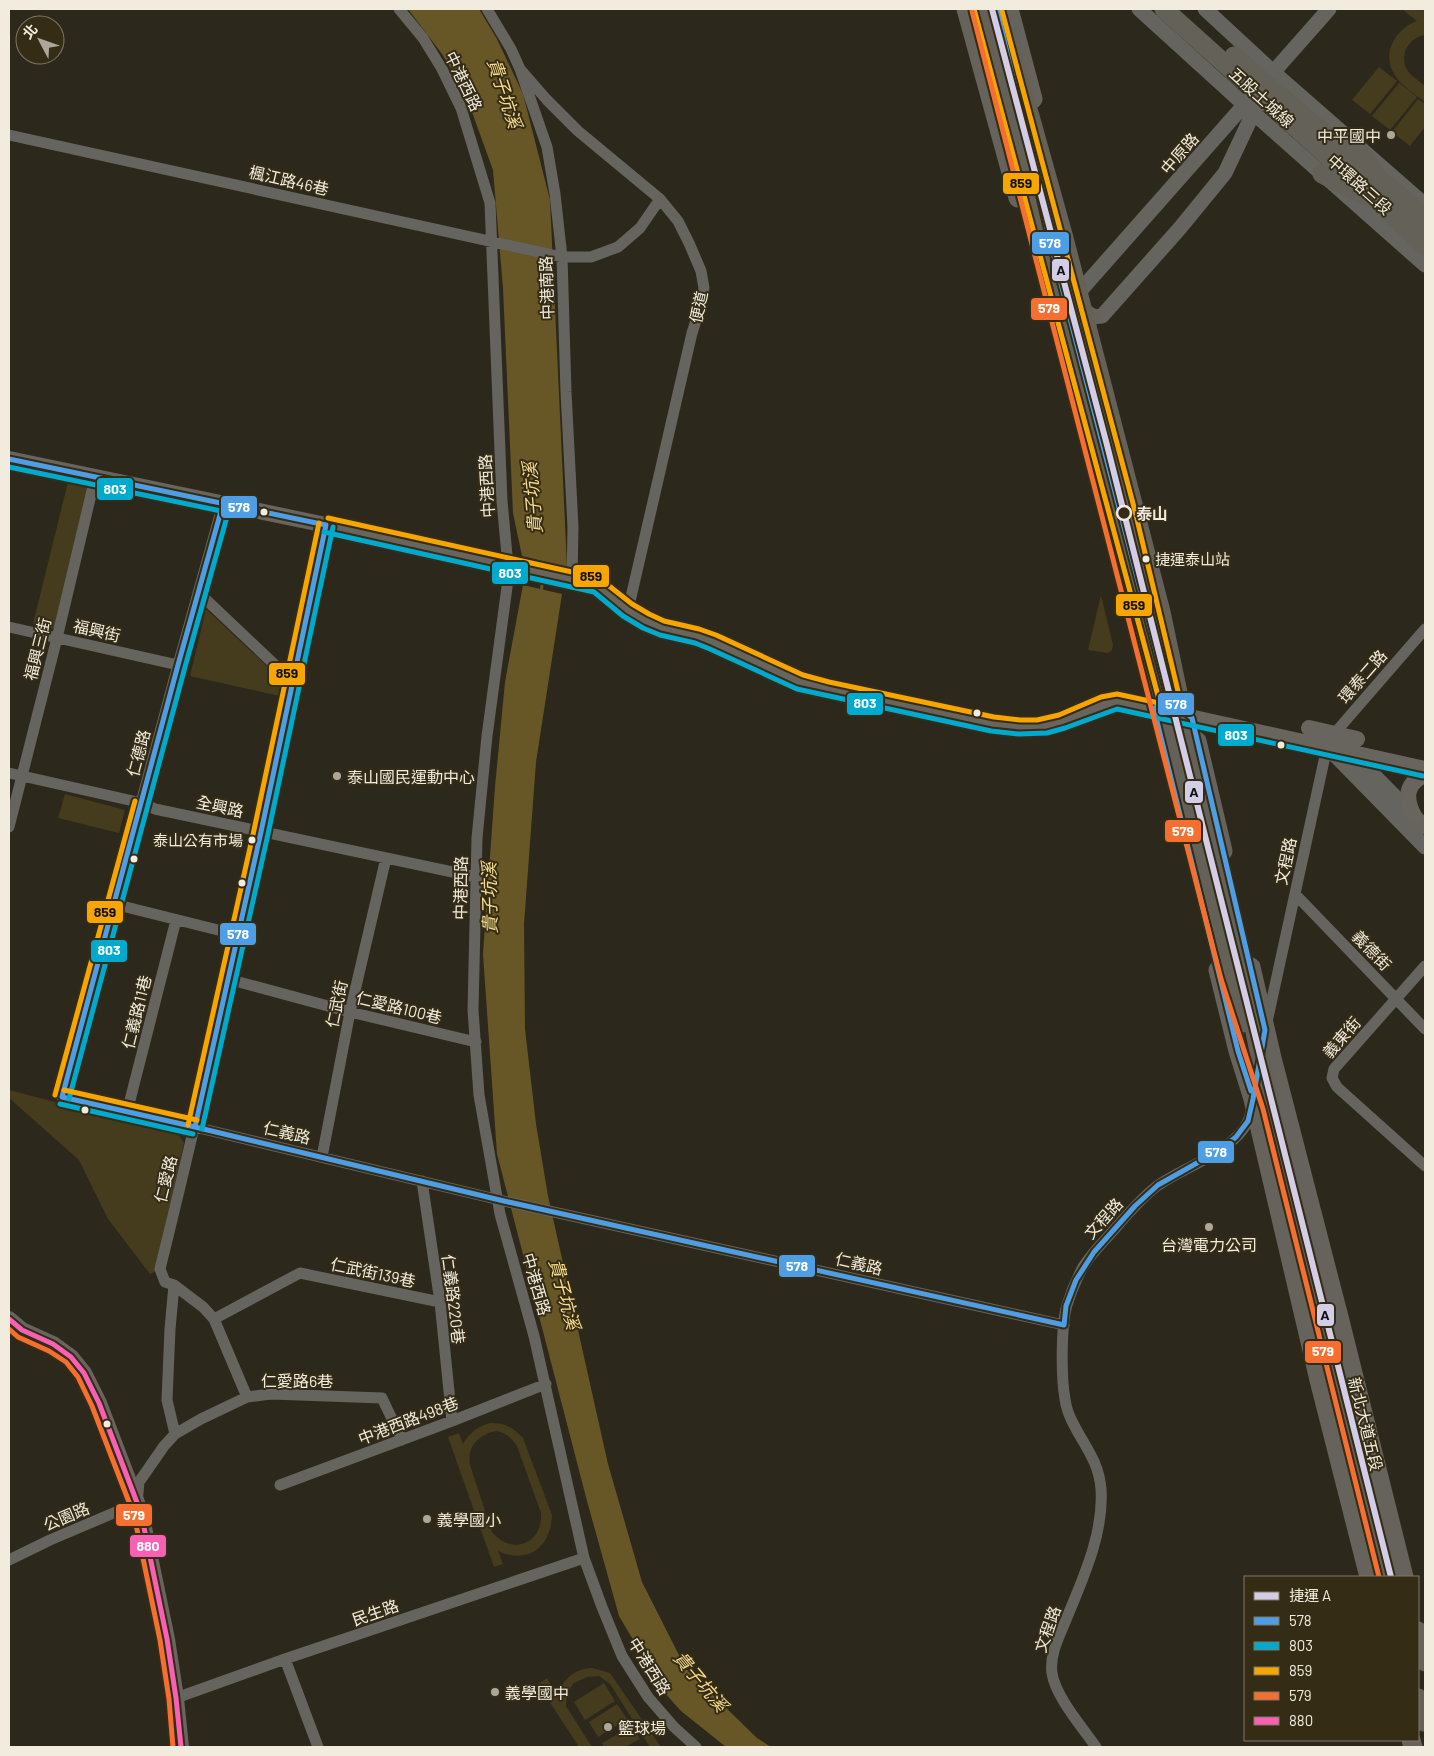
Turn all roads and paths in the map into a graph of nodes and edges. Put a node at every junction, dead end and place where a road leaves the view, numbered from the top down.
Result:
1 (399, 9) edge
2 (487, 9) edge
3 (966, 9) edge
4 (979, 9) edge
5 (1139, 9) edge
6 (1164, 9) edge
7 (1182, 9) edge
8 (1205, 9) edge
9 (1329, 9) edge
10 (996, 16) edge
11 (520, 69) junction
12 (1273, 72) junction
13 (1249, 109) junction
14 (9, 135) edge
15 (1352, 141) junction
16 (1322, 174) junction
17 (660, 199) junction
18 (1425, 205) edge
19 (1405, 216) junction
20 (1425, 216) edge
21 (1425, 233) edge
22 (494, 242) junction
23 (1425, 246) edge
24 (558, 257) junction
25 (1425, 265) edge
26 (1084, 288) junction
27 (1068, 304) junction
28 (1048, 312) junction
29 (1091, 317) junction
30 (9, 459) edge
31 (95, 478) junction
32 (223, 504) junction
33 (326, 525) junction
34 (514, 567) junction
35 (569, 579) junction
36 (198, 593) junction
37 (628, 610) junction
38 (9, 627) edge
39 (1425, 629) edge
40 (57, 638) junction
41 (178, 665) junction
42 (293, 682) junction
43 (1161, 703) junction
44 (1192, 718) junction
45 (1309, 728) dead end
46 (1330, 740) junction
47 (1355, 746) junction
48 (1425, 769) edge
49 (9, 773) edge
50 (1425, 775) edge
51 (23, 776) junction
52 (142, 803) junction
53 (1420, 821) edge
54 (9, 827) edge
55 (261, 832) junction
56 (1425, 847) edge
57 (386, 858) junction
58 (480, 880) junction
59 (1232, 887) junction
60 (1295, 894) junction
61 (1199, 895) junction
62 (114, 904) junction
63 (176, 920) junction
64 (238, 935) junction
65 (1425, 966) edge
66 (228, 979) junction
67 (1396, 999) junction
68 (350, 1012) junction
69 (1425, 1029) edge
70 (1265, 1030) junction
71 (476, 1042) junction
72 (62, 1097) joint
73 (1262, 1103) junction
74 (127, 1112) junction
75 (195, 1127) junction
76 (322, 1157) junction
77 (1425, 1166) edge
78 (422, 1181) junction
79 (501, 1200) junction
80 (174, 1285) junction
81 (440, 1302) junction
82 (9, 1318) edge
83 (214, 1319) junction
84 (1064, 1325) junction
85 (1312, 1348) junction
86 (1347, 1348) junction
87 (546, 1384) junction
88 (247, 1397) junction
89 (452, 1421) junction
90 (175, 1434) junction
91 (402, 1440) junction
92 (280, 1485) dead end
93 (137, 1503) junction
94 (584, 1558) junction
95 (9, 1560) edge
96 (1369, 1576) edge
97 (1387, 1576) edge
98 (1404, 1576) edge
99 (1419, 1636) edge
100 (285, 1659) junction
101 (1425, 1662) edge
102 (176, 1698) junction
103 (1419, 1702) edge
104 (1425, 1725) edge
105 (1094, 1744) edge
106 (180, 1747) edge
107 (318, 1747) edge
108 (696, 1747) edge

1 - 22 street, 中港西路
2 - 11 street, 中港南路
3 - 28 main road
4 - 10 highway
5 - 13 street, 中環路三段
6 - 23 highway, 五股土城線, bridge
7 - 20 highway, 五股土城線, bridge
8 - 12 street, 中環路三段
9 - 12 street, 中原路
10 - 26 main road, 新北大道五段
10 - 27 main road
10 - 43 highway, bridge
10 - 73 highway, bridge
10 - 73 highway, bridge
11 - 17 street, 便道
11 - 24 street, 中港南路
12 - 13 street, 中原路
12 - 15 street, 中環路三段
13 - 16 street, 中環路三段
13 - 26 street, 中原路
13 - 29 street
14 - 22 street, 楓江路46巷
15 - 18 street, 中環路三段
15 - 19 highway
16 - 19 highway
16 - 25 street, 中環路三段
17 - 24 street, 楓江路46巷
17 - 37 street, 便道
19 - 21 highway
22 - 24 street, 楓江路46巷
22 - 34 street, 中港西路
24 - 35 street, 中港南路
26 - 27 street, 中原路
26 - 29 main road, 新北大道五段
27 - 28 street, 中原路
27 - 29 main road
28 - 43 main road
29 - 44 main road, 新北大道五段
30 - 31 main road
31 - 32 main road
31 - 40 street, 福興三街
32 - 33 main road
32 - 36 street, 仁德路
33 - 34 main road
33 - 42 street, 仁愛路
34 - 35 main road
34 - 58 street, 中港西路
35 - 37 main road
36 - 41 street, 仁德路
36 - 42 street
37 - 43 main road
38 - 40 street, 福興街
39 - 46 street, 環泰二路
40 - 41 street, 福興街
40 - 51 street, 福興三街
41 - 52 street, 仁德路
42 - 55 street, 仁愛路
43 - 44 highway
43 - 61 main road
44 - 46 main road
44 - 59 main road, 新北大道五段
45 - 46 main road
46 - 47 main road
46 - 56 street
46 - 60 street, 文程路
47 - 48 main road
47 - 53 street
49 - 51 street, 全興路
50 - 53 main road
51 - 52 street, 全興路
51 - 54 street, 福興三街
52 - 55 street, 全興路
52 - 62 street, 仁德路
55 - 57 street, 全興路
55 - 64 street, 仁愛路
57 - 58 street, 全興路
57 - 68 street, 仁武街
58 - 71 street, 中港西路
59 - 61 main road
59 - 70 main road, 新北大道五段
60 - 67 street, 義德街
60 - 70 street, 文程路
61 - 73 main road
62 - 63 street
62 - 72 street, 仁德路
63 - 64 street
63 - 74 street, 仁義路11巷
64 - 66 street, 仁愛路
65 - 67 street, 義東街
66 - 68 street, 仁愛路100巷
66 - 75 street, 仁愛路
67 - 69 street, 義德街
67 - 77 street, 義東街
68 - 71 street, 仁愛路100巷
68 - 76 street, 仁武街
70 - 73 street, 文程路
70 - 86 main road, 新北大道五段
71 - 79 street, 中港西路
72 - 74 street, 仁義路
73 - 84 street, 文程路
73 - 85 main road
73 - 97 highway, bridge
74 - 75 street, 仁義路
75 - 76 street, 仁義路
75 - 80 street, 仁愛路
76 - 78 street, 仁義路
78 - 79 street, 仁義路
78 - 81 street, 仁義路220巷
79 - 84 street, 仁義路
79 - 87 street, 中港西路
80 - 83 street
80 - 90 street
81 - 83 street, 仁武街139巷
81 - 89 street, 仁義路220巷
82 - 93 main road
83 - 88 street
84 - 105 street, 文程路
85 - 86 main road
85 - 96 main road
86 - 98 main road, 新北大道五段
87 - 89 street, 中港西路498巷
87 - 94 street, 中港西路
88 - 90 street, 仁愛路6巷
88 - 91 street, 仁愛路6巷
89 - 91 street, 中港西路498巷
90 - 93 street
91 - 92 street, 中港西路498巷
93 - 95 street, 公園路
93 - 102 main road
94 - 100 street, 民生路
94 - 108 street, 中港西路
99 - 101 main road
100 - 102 street, 民生路
100 - 107 street
102 - 106 main road
103 - 104 highway

